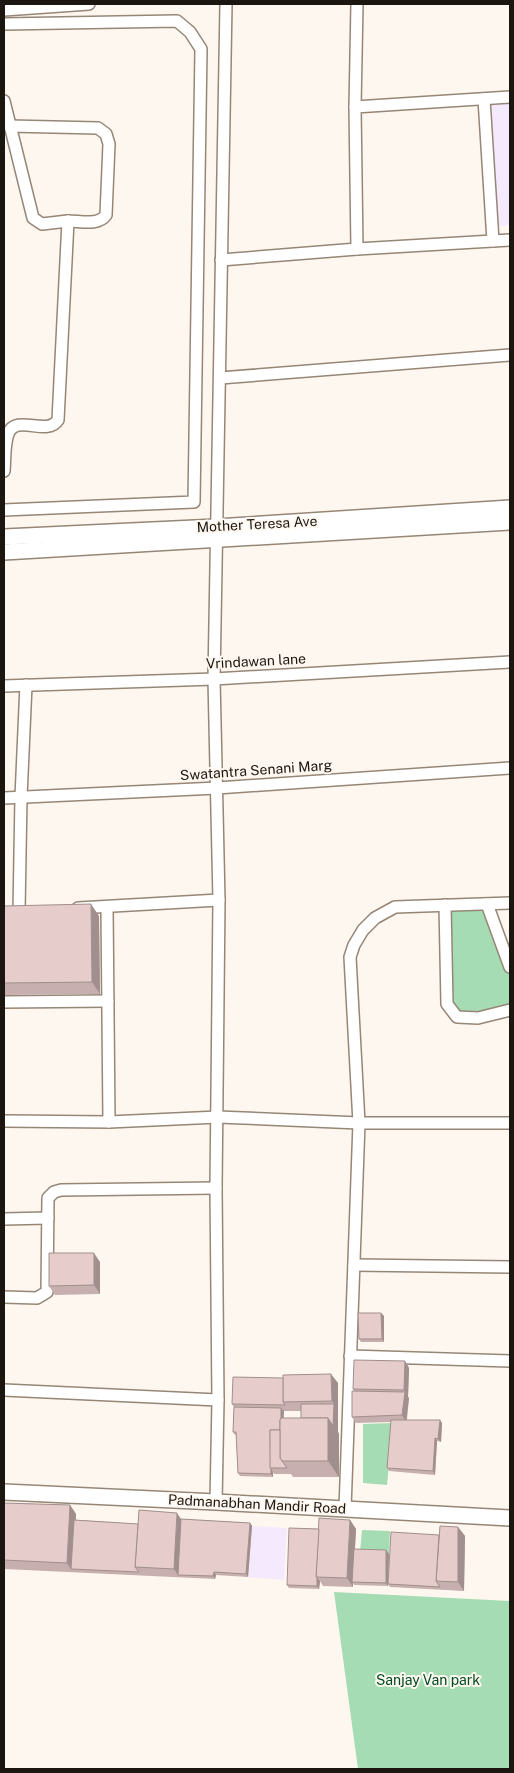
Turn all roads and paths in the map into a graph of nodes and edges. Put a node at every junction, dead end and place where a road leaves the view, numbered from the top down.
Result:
1 (89, 4) edge
2 (226, 4) edge
3 (357, 4) edge
4 (4, 10) edge
5 (4, 24) edge
6 (510, 97) edge
7 (484, 99) junction
8 (4, 101) edge
9 (355, 107) junction
10 (9, 126) junction
11 (68, 221) junction
12 (510, 240) edge
13 (493, 241) junction
14 (357, 249) junction
15 (221, 260) junction
16 (510, 355) edge
17 (220, 378) junction
18 (4, 471) edge
19 (510, 508) edge
20 (4, 510) edge
21 (510, 522) edge
22 (216, 533) junction
23 (4, 537) edge
24 (4, 552) edge
25 (510, 662) edge
26 (214, 679) junction
27 (26, 685) junction
28 (4, 686) edge
29 (510, 768) edge
30 (218, 788) junction
31 (21, 797) junction
32 (4, 798) edge
33 (219, 900) junction
34 (510, 903) edge
35 (487, 904) junction
36 (445, 905) junction
37 (107, 907) junction
38 (68, 908) edge
39 (4, 911) edge
40 (510, 968) edge
41 (108, 1001) junction
42 (4, 1002) edge
43 (510, 1010) edge
44 (218, 1116) junction
45 (4, 1121) edge
46 (109, 1122) junction
47 (359, 1123) junction
48 (510, 1123) edge
49 (216, 1188) junction
50 (48, 1218) junction
51 (4, 1219) edge
52 (354, 1264) junction
53 (510, 1267) edge
54 (4, 1297) edge
55 (350, 1356) junction
56 (510, 1361) edge
57 (4, 1390) edge
58 (218, 1400) junction
59 (4, 1492) edge
60 (216, 1502) junction
61 (344, 1509) junction
62 (510, 1518) edge

1 - 4 street
2 - 15 street
3 - 9 street
5 - 20 street
6 - 7 street
7 - 9 street
7 - 13 street
8 - 10 street
9 - 14 street
10 - 11 street
10 - 11 street
11 - 18 street
12 - 13 street
13 - 14 street
14 - 15 street
15 - 17 street
16 - 17 street
17 - 22 street
19 - 22 street, Mother Teresa Ave
21 - 22 street
22 - 23 street, Mother Teresa Ave
22 - 24 street
22 - 26 street
25 - 26 street, Vrindawan lane
26 - 27 street, Vrindawan lane
26 - 30 street
27 - 28 street, Vrindawan lane
27 - 31 street
29 - 30 street, Swatantra Senani Marg
30 - 31 street, Swatantra Senani Marg
30 - 33 street
31 - 32 street, Swatantra Senani Marg
31 - 39 street
33 - 37 street
33 - 44 street
34 - 35 street
35 - 36 street
35 - 40 street
36 - 43 street
36 - 47 street
37 - 38 street
37 - 41 street
41 - 42 street
41 - 46 street
44 - 46 street
44 - 47 street
44 - 49 street
45 - 46 street
47 - 48 street
47 - 52 street
49 - 50 street
49 - 58 street
50 - 51 street
50 - 54 street
52 - 53 street
52 - 55 street
55 - 56 street
55 - 61 street
57 - 58 street
58 - 60 street
59 - 60 street, Padmanabhan Mandir Road
60 - 61 street, Padmanabhan Mandir Road
61 - 62 street, Padmanabhan Mandir Road

